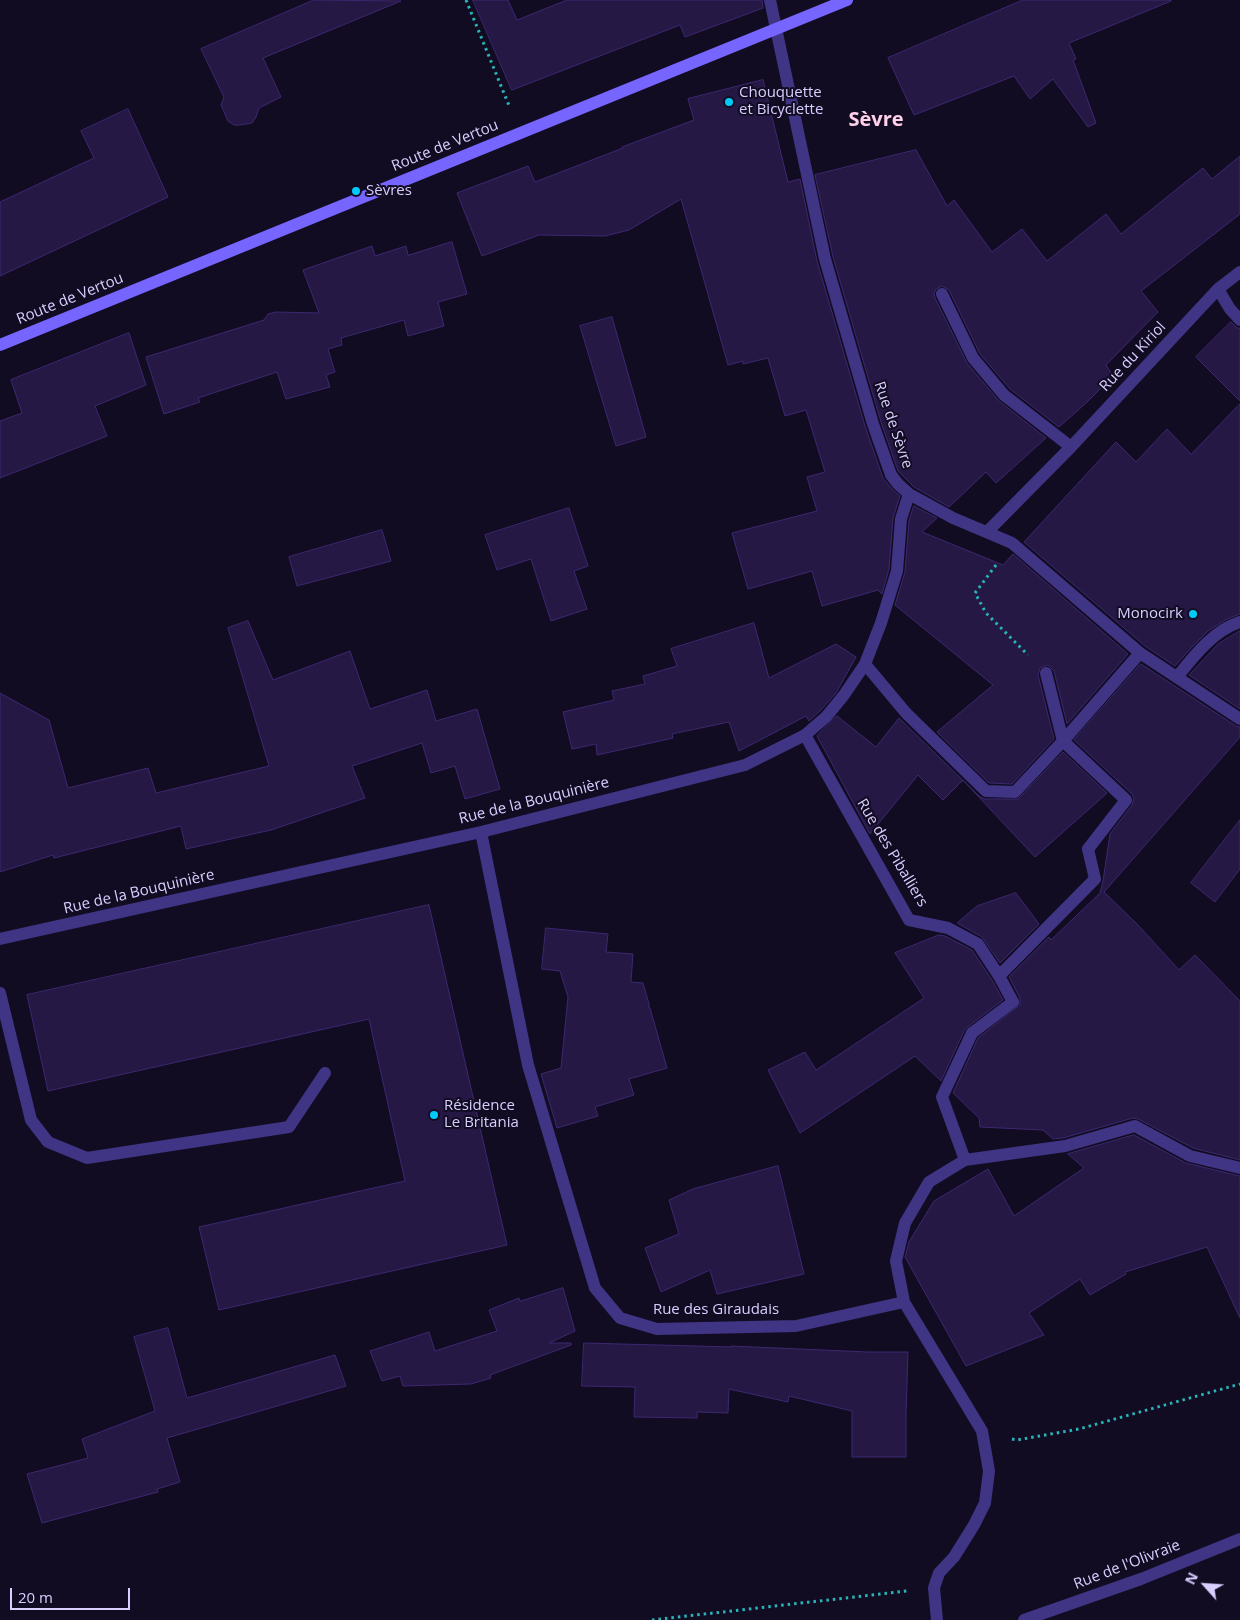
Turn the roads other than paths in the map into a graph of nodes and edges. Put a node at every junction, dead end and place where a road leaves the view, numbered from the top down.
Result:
1 (770, 0) edge
2 (847, 0) edge
3 (777, 28) junction
4 (1240, 272) edge
5 (1218, 289) junction
6 (942, 294) dead end
7 (1240, 320) edge
8 (0, 345) edge
9 (1071, 447) junction
10 (909, 494) junction
11 (987, 532) junction
12 (1240, 622) edge
13 (1140, 653) junction
14 (865, 664) junction
15 (1046, 673) road end
16 (1177, 677) junction
17 (1240, 719) edge
18 (804, 735) junction
19 (1064, 741) junction
20 (481, 832) junction
21 (0, 939) edge
22 (999, 976) junction
23 (0, 993) edge
24 (325, 1073) dead end
25 (965, 1160) junction
26 (1240, 1168) edge
27 (904, 1302) junction
28 (1240, 1538) edge
29 (937, 1620) edge
30 (1024, 1620) edge

1 - 3 street, Rue de Sèvre
2 - 3 main road, Route de Vertou
3 - 8 main road, Route de Vertou
3 - 10 street, Rue de Sèvre
4 - 5 street, Rue du Kiriol
5 - 7 street
5 - 9 street, Rue du Kiriol
6 - 9 street
9 - 11 street, Rue du Kiriol
10 - 11 street, Rue de Sèvre
10 - 14 street, Rue de la Bouquinière
11 - 13 street, Rue de Sèvre
12 - 16 street
13 - 16 street, Rue de Sèvre
13 - 19 street
14 - 18 street, Rue de la Bouquinière
14 - 19 street
15 - 19 street
16 - 17 street, Rue de Sèvre
18 - 20 street, Rue de la Bouquinière
18 - 22 street, Rue des Piballiers
19 - 22 street
20 - 21 street, Rue de la Bouquinière
20 - 27 street, Rue des Giraudais
22 - 25 street, Rue des Piballiers
23 - 24 street
25 - 26 street
25 - 27 street
27 - 29 street
28 - 30 street, Rue de l'Olivraie

